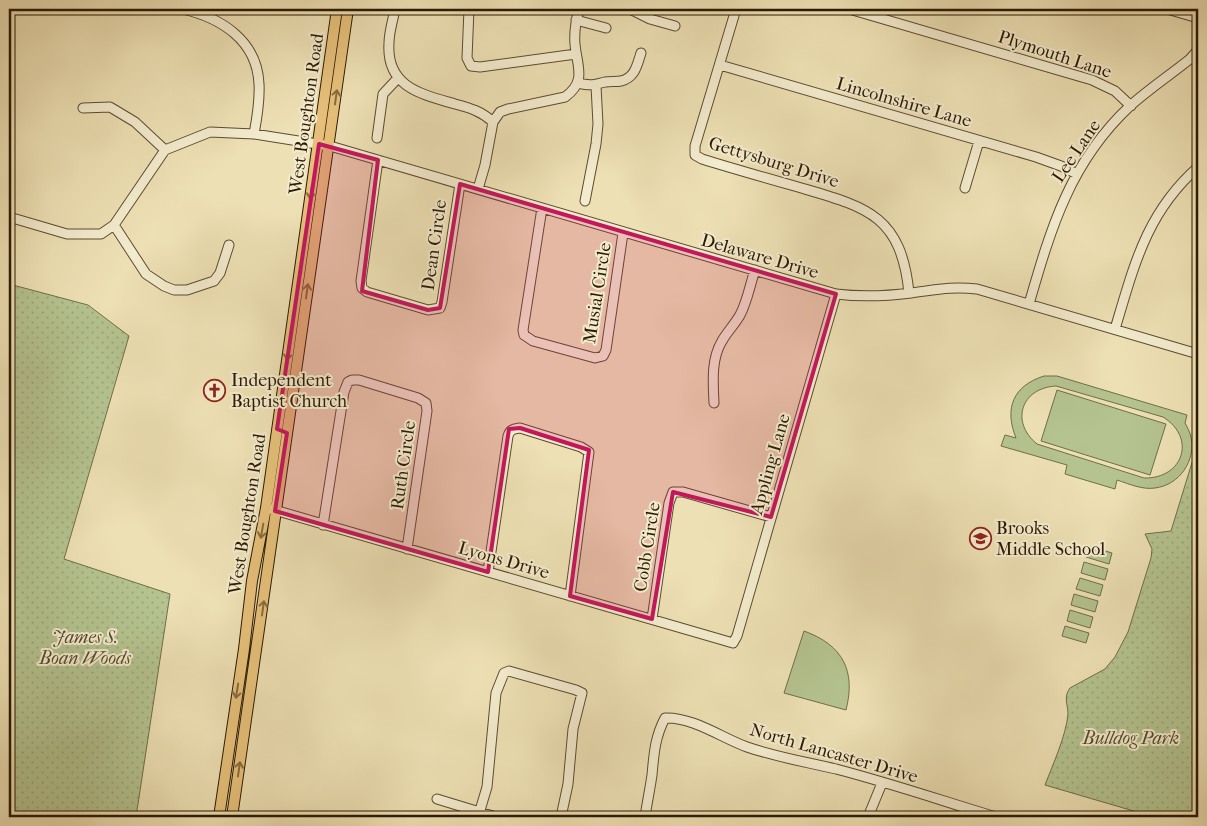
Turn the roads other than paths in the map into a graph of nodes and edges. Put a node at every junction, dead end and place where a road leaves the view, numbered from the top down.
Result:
1 (183, 9) edge
2 (337, 9) edge
3 (348, 9) edge
4 (395, 9) edge
5 (469, 9) edge
6 (579, 9) edge
7 (630, 9) edge
8 (736, 9) edge
9 (849, 9) edge
10 (1166, 9) edge
11 (1198, 18) edge
12 (576, 20) junction
13 (675, 26) dead end
14 (606, 28) dead end
15 (1198, 50) edge
16 (641, 53) dead end
17 (576, 54) junction
18 (720, 65) junction
19 (398, 78) junction
20 (577, 83) junction
21 (596, 86) junction
22 (1131, 106) junction
23 (83, 108) dead end
24 (492, 122) junction
25 (254, 134) junction
26 (377, 138) dead end
27 (979, 141) junction
28 (318, 144) junction
29 (330, 146) junction
30 (164, 150) junction
31 (378, 160) junction
32 (1198, 167) edge
33 (1077, 174) junction
34 (460, 184) junction
35 (965, 188) dead end
36 (478, 189) junction
37 (584, 201) dead end
38 (542, 208) junction
39 (9, 217) edge
40 (114, 225) junction
41 (623, 233) junction
42 (229, 246) dead end
43 (755, 270) junction
44 (909, 293) junction
45 (836, 294) junction
46 (1029, 304) junction
47 (1115, 329) junction
48 (1198, 354) edge
49 (714, 402) dead end
50 (282, 431) junction
51 (270, 509) junction
52 (772, 517) junction
53 (323, 524) junction
54 (407, 549) junction
55 (256, 564) junction
56 (268, 568) junction
57 (488, 572) junction
58 (570, 596) junction
59 (652, 619) junction
60 (733, 642) joint
61 (882, 783) junction
62 (437, 799) dead end
63 (478, 815) edge
64 (219, 817) edge
65 (232, 817) edge
66 (496, 817) edge
67 (561, 817) edge
68 (645, 817) edge
69 (868, 817) edge
70 (996, 817) edge

1 - 25 street
2 - 28 main road, West Boughton Road
29 -> 3 main road, West Boughton Road
4 - 19 street
5 - 17 street
6 - 12 street
7 - 13 street
8 - 18 street, Gettysburg Drive
9 - 22 street, Plymouth Lane
10 - 11 street
12 - 14 street
12 - 17 street
15 - 22 street, Lee Lane
16 - 21 street
17 - 20 street
18 - 27 street, Lincolnshire Lane
18 - 44 street, Gettysburg Drive
19 - 24 street
19 - 26 street
20 - 21 street
20 - 24 street
21 - 37 street
22 - 33 street, Lee Lane
23 - 30 street
24 - 36 street
25 - 28 street, Delaware Drive
25 - 30 street, Delaware Drive
27 - 33 street, Lincolnshire Lane
27 - 35 street
28 - 29 street, Delaware Drive
28 -> 50 main road, West Boughton Road
29 - 31 street, Delaware Drive
50 -> 29 main road, West Boughton Road
30 - 40 street
31 - 34 street, Delaware Drive
31 - 34 street, Dean Circle
32 - 47 street
33 - 46 street, Lee Lane
34 - 36 street, Delaware Drive
36 - 38 street, Delaware Drive
38 - 41 street, Delaware Drive
38 - 41 street, Musial Circle
39 - 40 street
40 - 42 street
41 - 43 street, Delaware Drive
43 - 45 street, Delaware Drive
43 - 49 street
44 - 45 street, Delaware Drive
44 - 46 street, Delaware Drive
45 - 52 street, Appling Lane
46 - 47 street, Delaware Drive
47 - 48 street, Delaware Drive
50 - 51 main road, West Boughton Road
51 - 53 street, Lyons Drive
51 -> 55 main road, West Boughton Road
51 - 56 main road, West Boughton Road
52 - 59 street, Cobb Circle
52 - 60 street, Appling Lane
53 - 54 street, Lyons Drive
53 - 54 street, Ruth Circle
54 - 57 street, Lyons Drive
55 - 56 street
55 -> 64 main road, West Boughton Road
65 -> 56 main road, West Boughton Road
57 - 58 street, Lyons Drive
57 - 58 street
58 - 59 street, Lyons Drive
59 - 60 street, Lyons Drive
61 - 68 street, North Lancaster Drive
61 - 69 street
61 - 70 street, North Lancaster Drive
62 - 63 street
63 - 66 street
63 - 67 street

